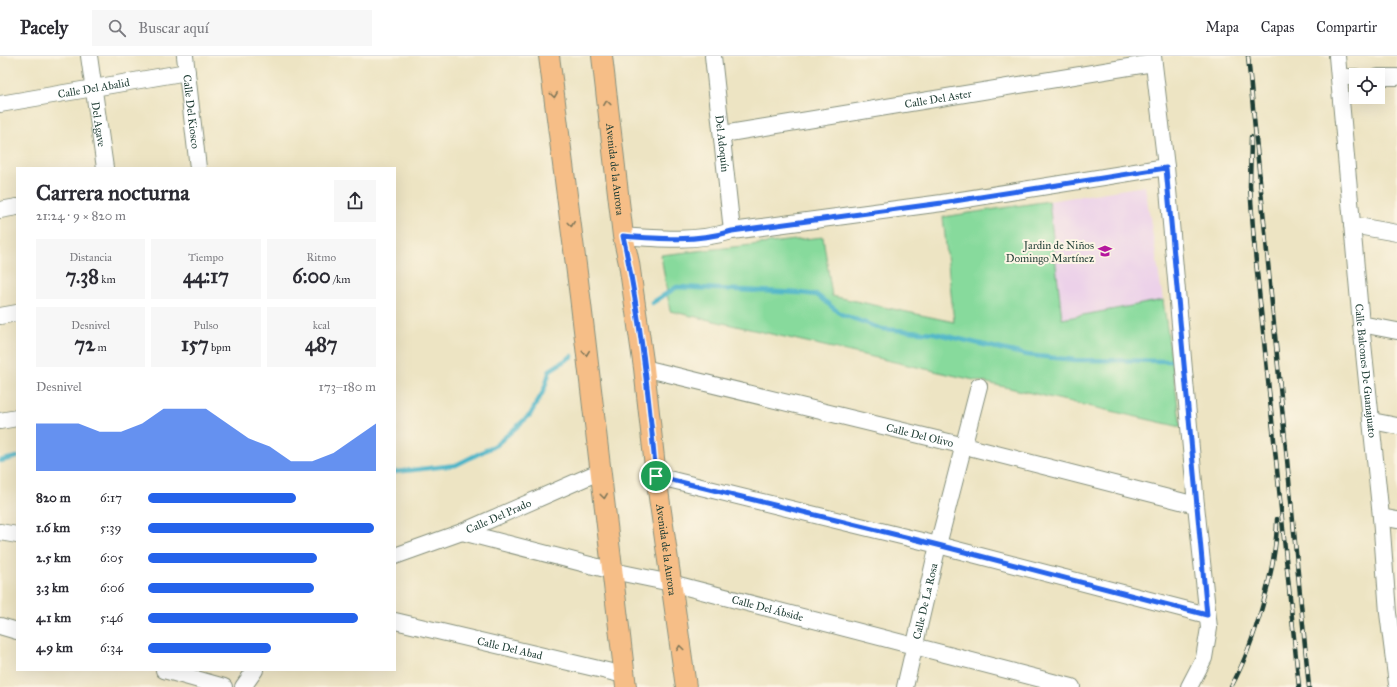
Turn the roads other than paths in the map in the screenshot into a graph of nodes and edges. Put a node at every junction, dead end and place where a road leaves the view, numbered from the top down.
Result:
1 (89, 56) edge
2 (185, 56) edge
3 (549, 56) edge
4 (602, 56) edge
5 (713, 56) edge
6 (1337, 56) edge
7 (1153, 60) edge
8 (187, 72) junction
9 (1339, 77) junction
10 (1349, 77) edge
11 (1385, 77) edge
12 (1397, 77) edge
13 (94, 88) junction
14 (0, 104) edge
15 (723, 134) junction
16 (105, 167) edge
17 (198, 167) edge
18 (1166, 168) junction
19 (16, 207) edge
20 (0, 210) edge
21 (1352, 225) junction
22 (732, 231) junction
23 (1397, 233) edge
24 (623, 236) junction
25 (16, 313) edge
26 (0, 316) edge
27 (1361, 324) junction
28 (1397, 331) edge
29 (644, 368) junction
30 (979, 386) dead end
31 (16, 418) edge
32 (0, 421) edge
33 (1372, 422) junction
34 (1397, 426) edge
35 (965, 446) junction
36 (601, 471) junction
37 (656, 476) junction
38 (1196, 505) junction
39 (1381, 517) junction
40 (1397, 520) edge
41 (0, 532) edge
42 (462, 532) junction
43 (16, 535) edge
44 (938, 545) junction
45 (396, 556) edge
46 (613, 571) junction
47 (671, 583) junction
48 (1393, 614) edge
49 (1207, 615) junction
50 (396, 621) edge
51 (0, 626) edge
52 (16, 631) edge
53 (915, 646) junction
54 (168, 671) edge
55 (254, 671) edge
56 (625, 681) edge
57 (1397, 684) edge
58 (224, 687) edge
59 (243, 687) edge
60 (686, 687) edge
61 (905, 687) edge
62 (1072, 687) edge
63 (1189, 687) edge

1 - 13 street, Del Agave
2 - 8 street, Calle Del Kiosco
3 -> 36 main road
24 -> 4 main road, Avenida de la Aurora
5 - 15 street, Del Adoquín
6 - 9 street, Calle Balcones De Guanajuato
7 - 15 street, Calle Del Aster
7 - 18 street
8 - 13 street, Calle Del Abalid
8 - 17 street, Calle Del Kiosco
9 - 10 street
9 - 21 street, Calle Balcones De Guanajuato
11 - 12 street
13 - 14 street, Calle Del Abalid
13 - 16 street, Del Agave
15 - 22 street, Del Adoquín
18 - 22 street
18 - 38 street
19 - 20 street
21 - 23 street
21 - 27 street, Calle Balcones De Guanajuato
22 - 24 street
24 - 29 main road, Avenida de la Aurora
25 - 26 street
27 - 28 street
27 - 33 street, Calle Balcones De Guanajuato
29 - 35 street, Calle Del Olivo
29 - 37 main road, Avenida de la Aurora
30 - 35 street, Calle De La Rosa
31 - 32 street
33 - 34 street
33 - 39 street, Calle Balcones De Guanajuato
35 - 38 street, Calle Del Olivo
35 - 44 street, Calle De La Rosa
36 - 42 street, Calle Del Prado
36 -> 46 main road
37 - 44 street
37 - 47 main road, Avenida de la Aurora
38 - 49 street
39 - 40 street
39 - 48 street, Calle Balcones De Guanajuato
41 - 43 street
42 - 45 street, Calle Del Prado
42 - 46 street, Calle Del Ábside
44 - 49 street
44 - 53 street, Calle De La Rosa
46 - 47 street, Calle Del Ábside
46 - 56 main road
47 - 53 street, Calle Del Ábside
60 -> 47 main road, Avenida de la Aurora
48 - 57 street, Calle Balcones De Guanajuato
49 - 63 street
50 - 56 street, Calle Del Abad
51 - 52 street
53 - 61 street, Calle De La Rosa
53 - 62 street, Calle Del Ábside
54 - 58 street
55 - 59 street

